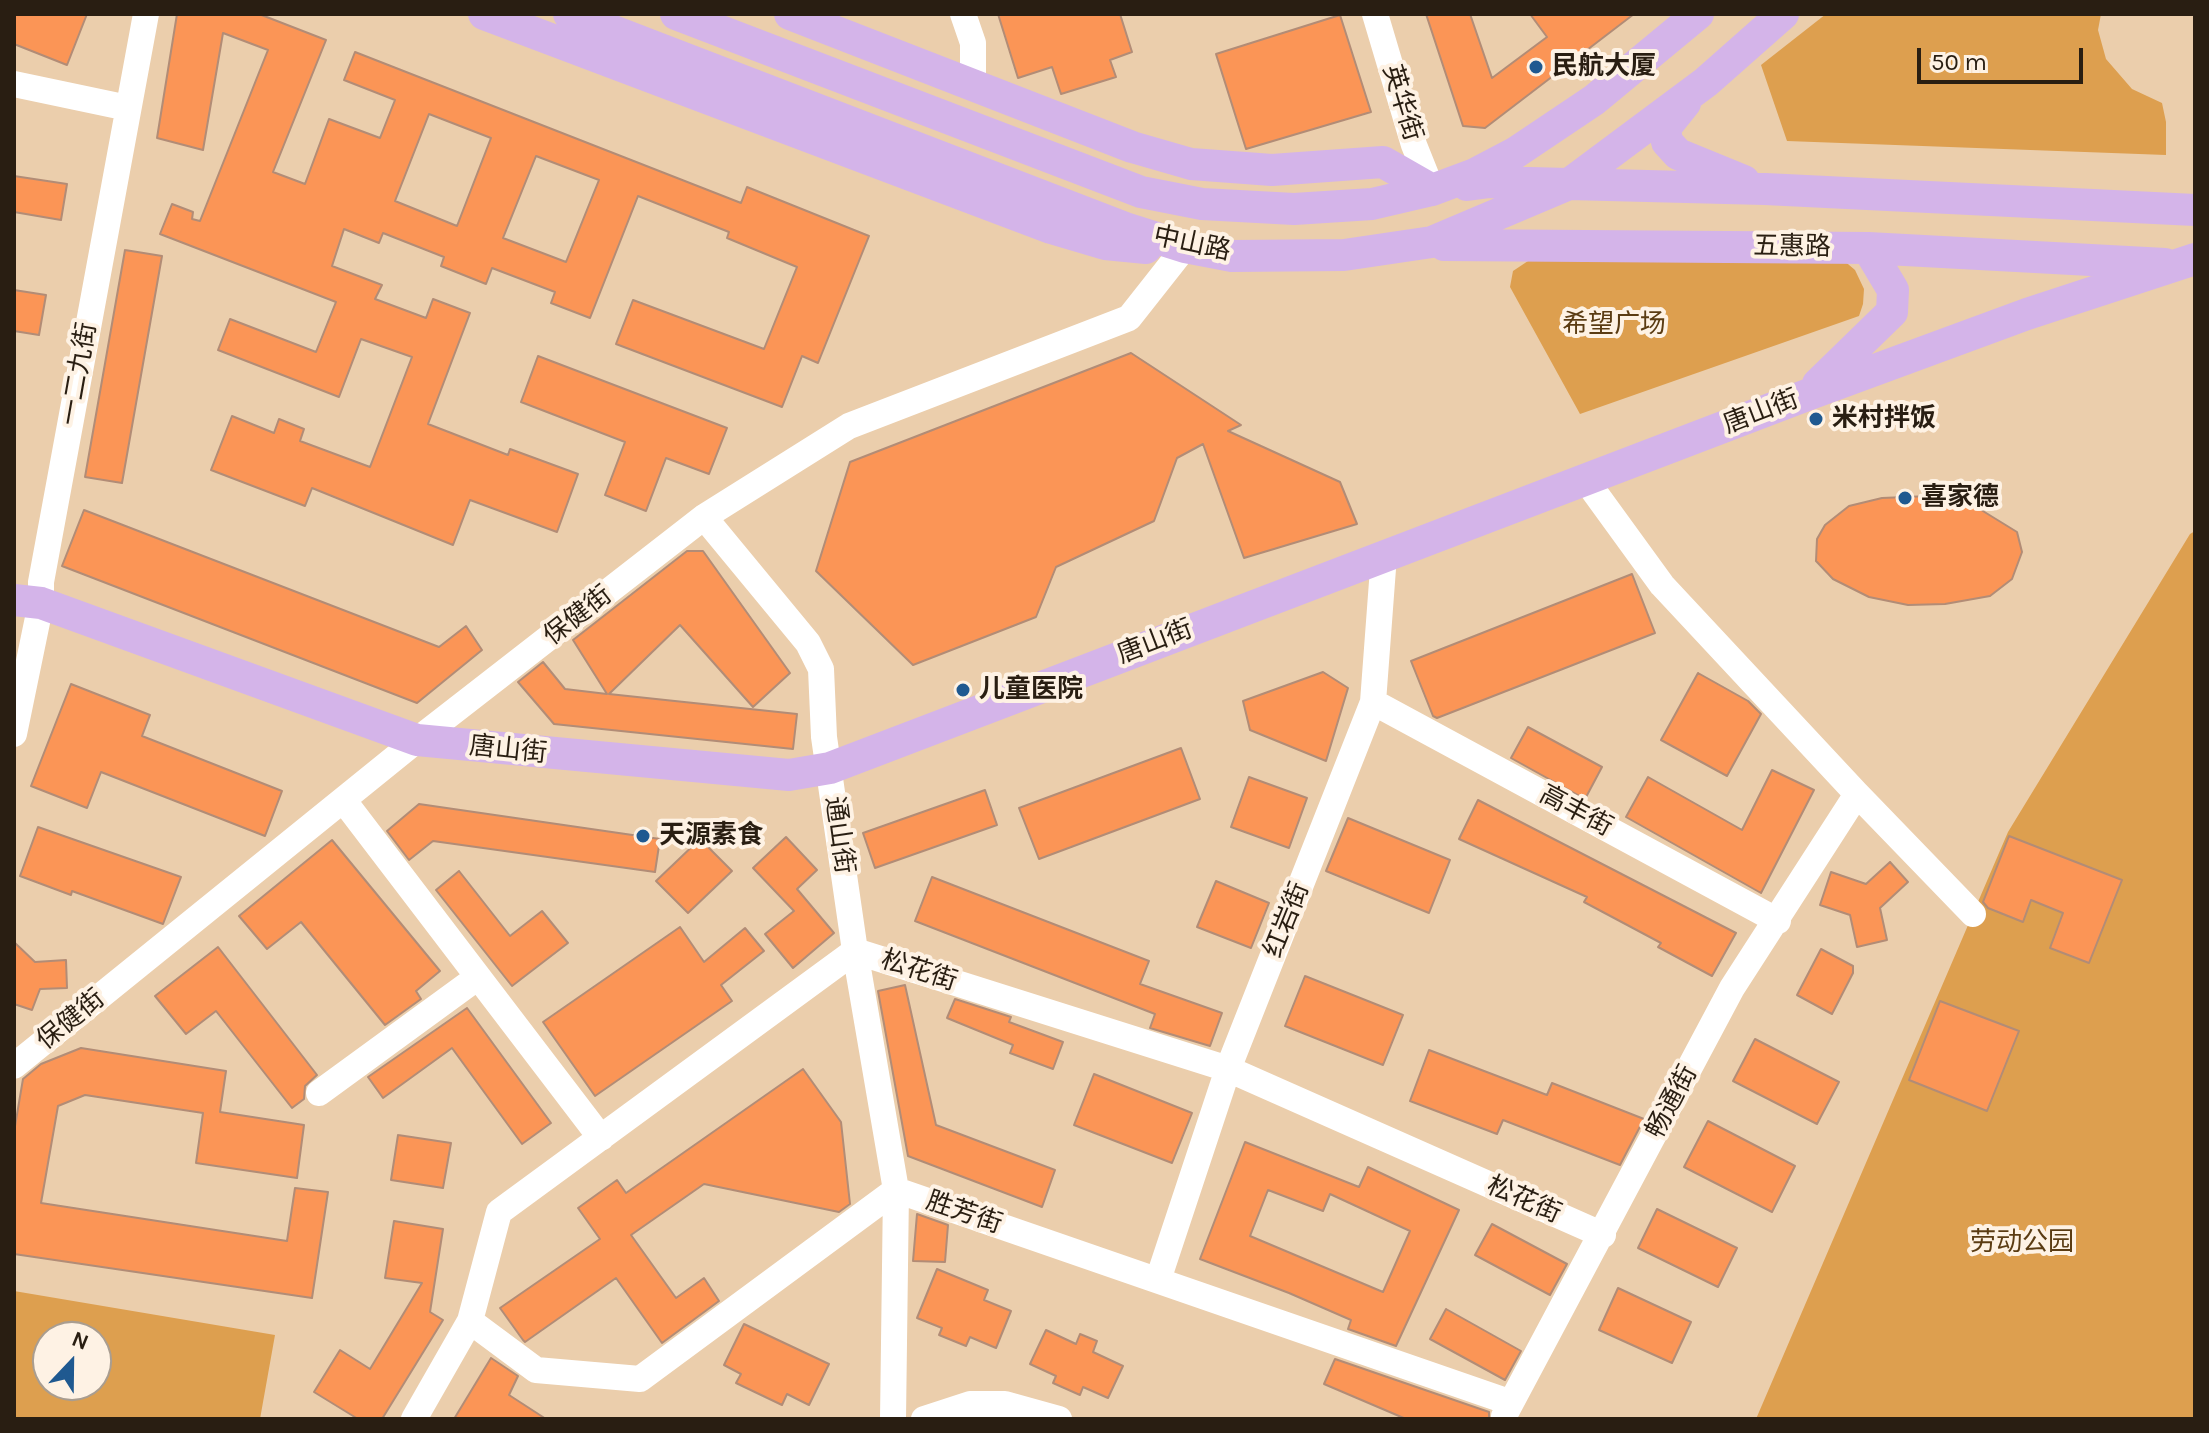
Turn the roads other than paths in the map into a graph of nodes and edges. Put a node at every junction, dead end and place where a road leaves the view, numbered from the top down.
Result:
1 (146, 14) edge
2 (484, 14) edge
3 (569, 14) edge
4 (676, 14) edge
5 (790, 14) edge
6 (963, 14) edge
7 (1375, 14) edge
8 (1698, 14) edge
9 (1783, 14) edge
10 (1706, 82) junction
11 (14, 84) edge
12 (973, 85) junction
13 (128, 108) junction
14 (1569, 184) junction
15 (1765, 189) junction
16 (1432, 190) junction
17 (2195, 210) edge
18 (1185, 247) junction
19 (1868, 248) junction
20 (1389, 250) junction
21 (2191, 263) edge
22 (1807, 395) junction
23 (1585, 479) junction
24 (704, 517) junction
25 (1384, 555) junction
26 (27, 602) edge
27 (1373, 702) junction
28 (14, 734) edge
29 (417, 740) junction
30 (830, 768) junction
31 (1857, 794) junction
32 (344, 801) junction
33 (1973, 914) dead end
34 (1778, 921) junction
35 (855, 951) junction
36 (478, 977) junction
37 (14, 1066) edge
38 (1228, 1069) junction
39 (319, 1093) dead end
40 (601, 1138) junction
41 (896, 1190) junction
42 (1603, 1235) junction
43 (1158, 1280) junction
44 (470, 1321) junction
45 (1506, 1411) edge
46 (414, 1419) edge
47 (893, 1419) edge
48 (924, 1419) edge
49 (1059, 1419) edge

1 - 13 street, 一二九街
2 - 18 main road
3 - 18 main road, 中山路
4 - 16 main road, 中山路
5 - 12 main road
6 - 12 street
7 - 16 street, 英华街
8 - 16 main road, 中山路
9 - 10 main road, 中山路
10 - 14 main road, 中山路
10 - 15 main road
11 - 13 street
12 - 16 main road
13 - 26 street, 一二九街
14 - 15 main road
14 - 16 main road
14 - 20 main road, 中山路
15 - 17 main road
18 - 20 main road, 中山路
18 - 24 street, 保健街
19 - 20 main road, 五惠路
19 - 21 main road, 五惠路
19 - 22 main road
21 - 22 main road, 唐山街
22 - 23 main road, 唐山街
23 - 25 main road, 唐山街
23 - 31 street
24 - 29 street, 保健街
24 - 30 street, 通山街
25 - 27 street, 红岩街
25 - 30 main road, 唐山街
26 - 28 street, 一二九街
26 - 29 main road, 唐山街
27 - 34 street, 高丰街
27 - 38 street, 红岩街
29 - 30 main road, 唐山街
29 - 32 street, 保健街
30 - 35 street, 通山街
31 - 33 street
31 - 34 street, 畅通街
32 - 36 street
32 - 37 street, 保健街
34 - 42 street, 畅通街
35 - 38 street, 松花街
35 - 40 street, 松花街
35 - 41 street, 通山街
36 - 39 street
36 - 40 street
38 - 42 street, 松花街
38 - 43 street, 红岩街
40 - 44 street, 松花街
41 - 43 street, 胜芳街
41 - 44 street, 胜芳街
41 - 47 street, 通山街
42 - 45 street, 畅通街
43 - 45 street, 胜芳街
44 - 46 street, 松花街
48 - 49 street

